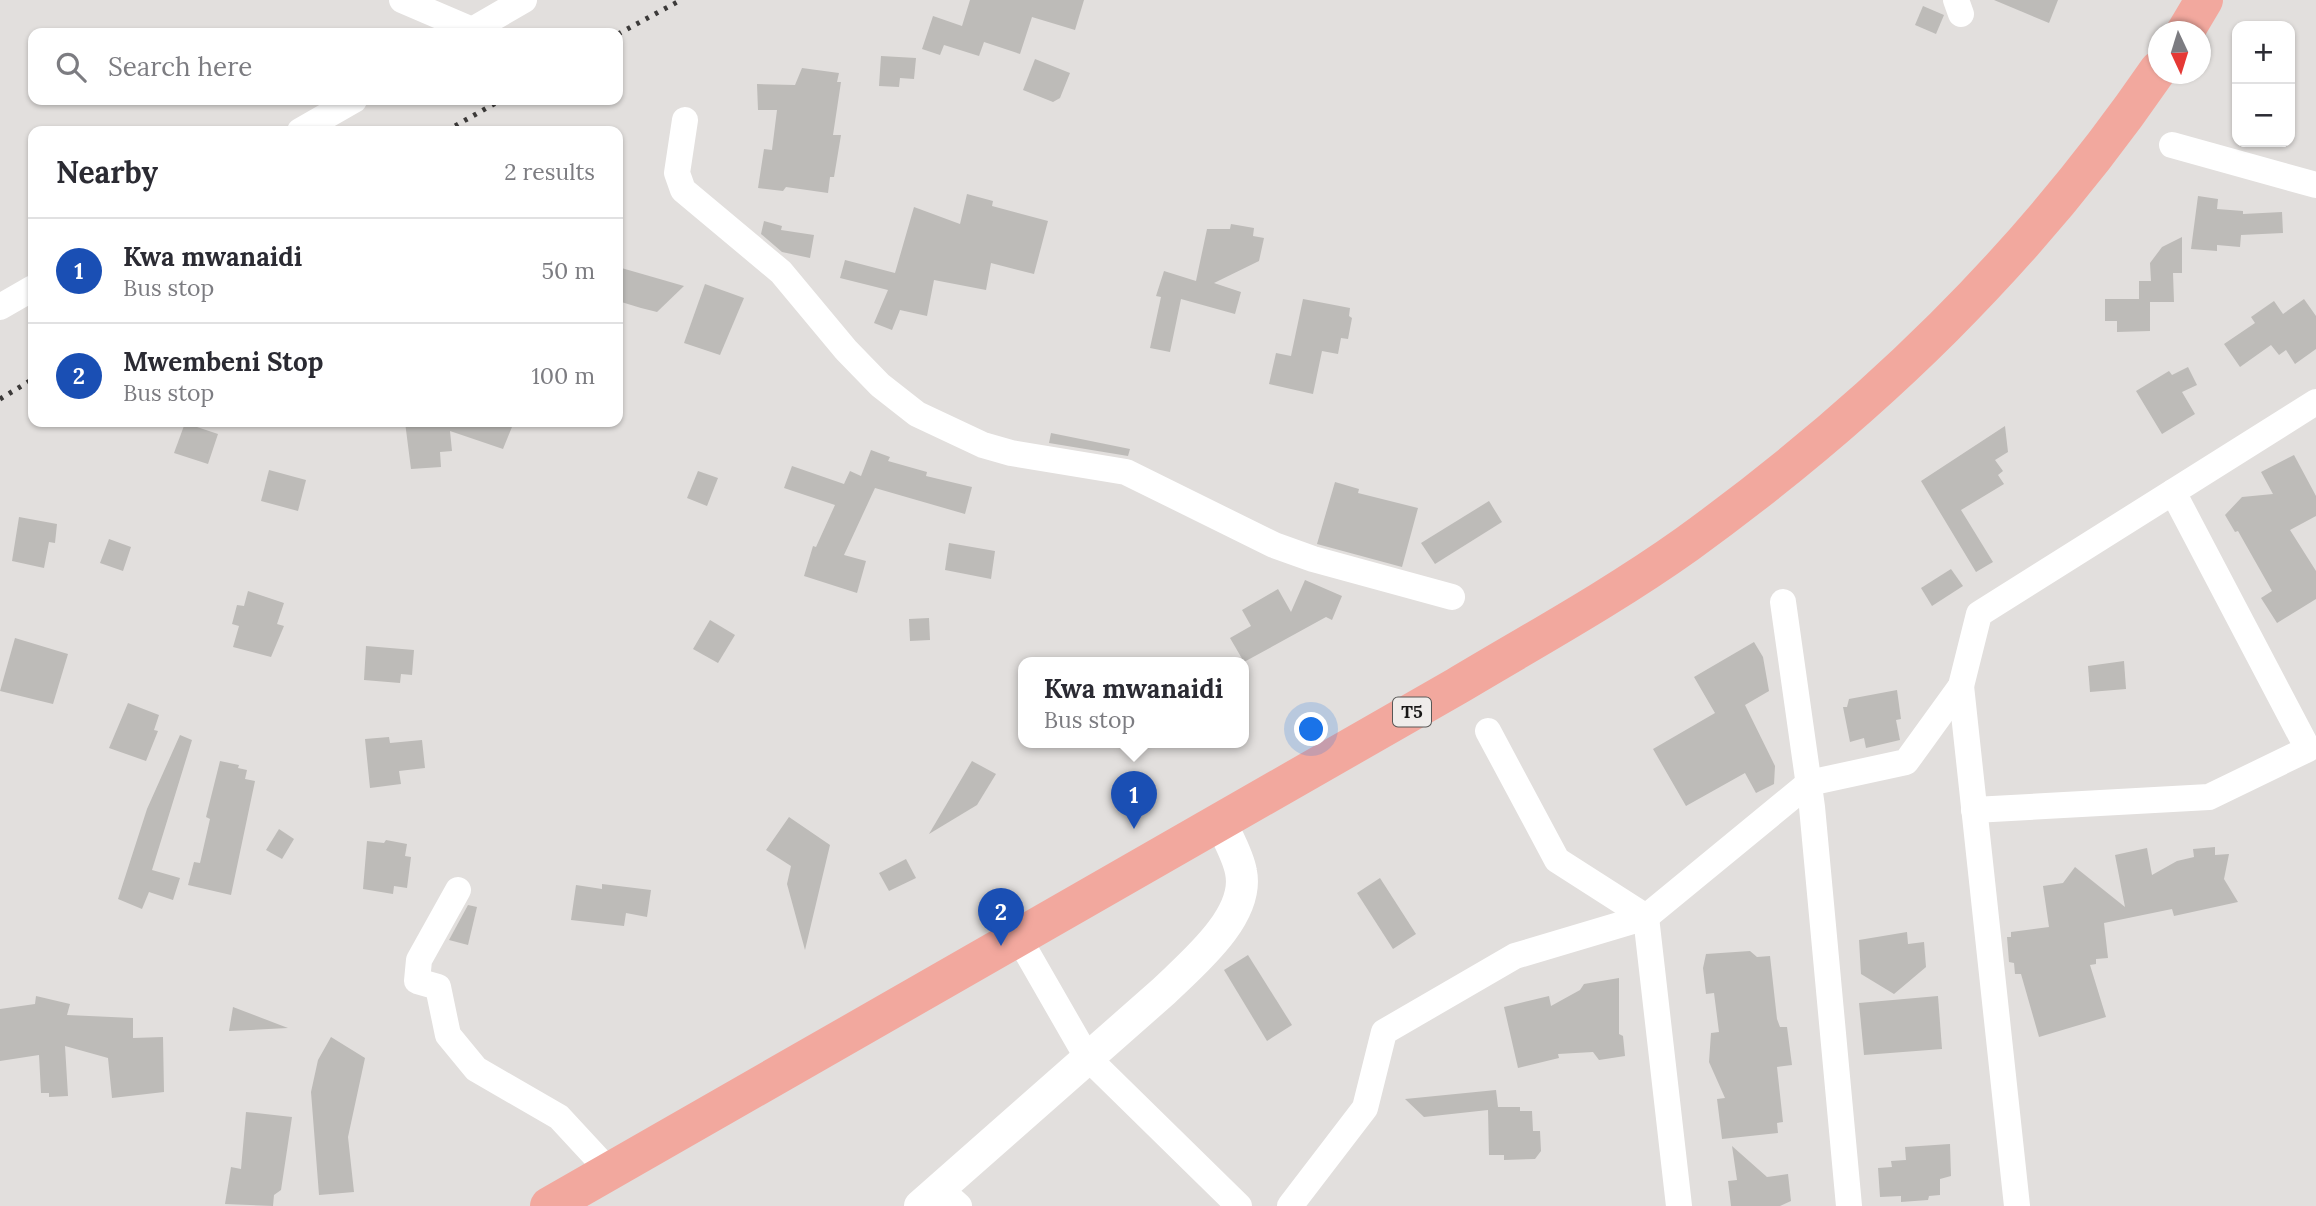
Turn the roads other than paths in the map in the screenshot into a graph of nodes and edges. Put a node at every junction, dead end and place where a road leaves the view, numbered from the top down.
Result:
1 (402, 0) edge
2 (524, 0) edge
3 (2204, 0) edge
4 (2192, 21) edge
5 (462, 28) edge
6 (477, 28) edge
7 (2149, 84) edge
8 (345, 105) edge
9 (685, 120) dead end
10 (309, 126) edge
11 (2172, 145) dead end
12 (2316, 185) edge
13 (28, 291) edge
14 (0, 307) edge
15 (2316, 401) edge
16 (2174, 492) junction
17 (1452, 597) dead end
18 (1783, 602) dead end
19 (1961, 686) junction
20 (1488, 731) dead end
21 (1809, 783) junction
22 (1974, 810) junction
23 (1220, 821) junction
24 (458, 890) dead end
25 (1646, 917) junction
26 (1018, 937) junction
27 (1087, 1057) junction
28 (609, 1171) junction
29 (940, 1200) edge
30 (549, 1206) edge
31 (1240, 1206) edge
32 (1290, 1206) edge
33 (1679, 1206) edge
34 (1849, 1206) edge
35 (2017, 1206) edge

1 - 5 street
2 - 6 street
3 - 4 highway
7 - 23 highway, T5
8 - 10 street
9 - 17 street
11 - 12 street
13 - 14 street
15 - 16 street
16 - 19 street
16 - 22 street
18 - 21 street
19 - 21 street
19 - 22 street
20 - 25 street
21 - 25 street
21 - 34 street
22 - 35 street
23 - 26 highway, T5
23 - 27 street
24 - 28 street
25 - 32 street
25 - 33 street
26 - 27 street
26 - 28 highway, T5
27 - 29 street
27 - 31 street
28 - 30 highway, T5

